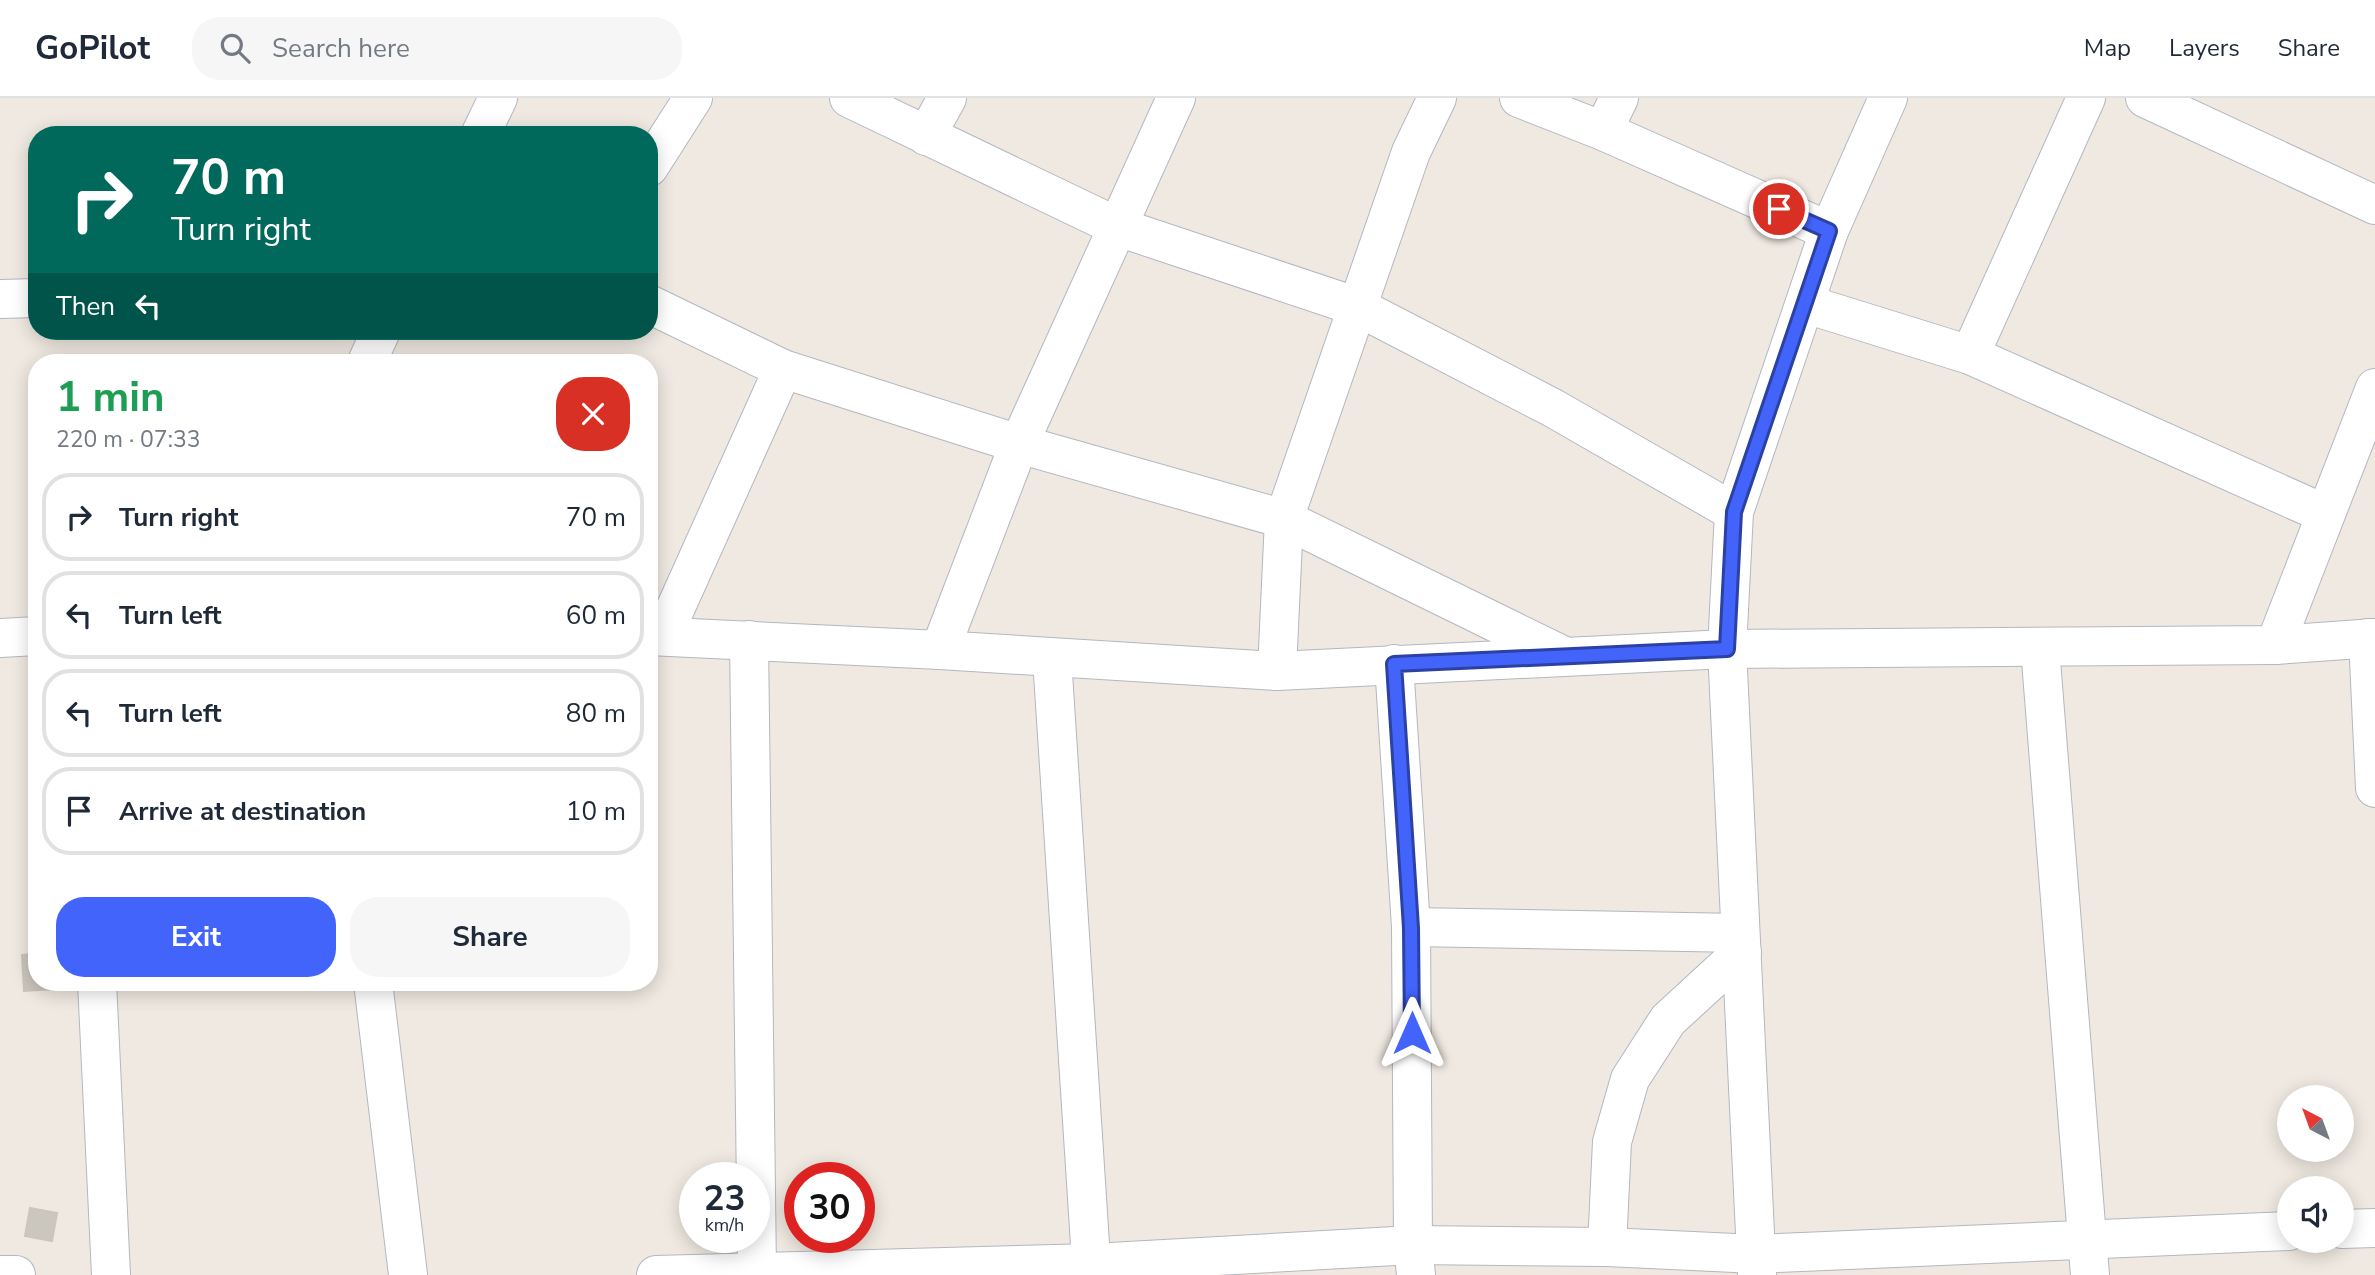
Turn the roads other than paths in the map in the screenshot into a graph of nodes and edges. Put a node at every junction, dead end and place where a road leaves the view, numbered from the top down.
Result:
1 (498, 98) edge
2 (694, 98) edge
3 (849, 98) edge
4 (947, 98) edge
5 (1175, 98) edge
6 (1437, 98) edge
7 (1519, 98) edge
8 (1888, 98) edge
9 (2086, 98) edge
10 (2145, 98) edge
11 (1611, 115) edge
12 (484, 126) edge
13 (926, 136) junction
14 (658, 153) edge
15 (2375, 205) edge
16 (1118, 227) junction
17 (1829, 231) junction
18 (28, 298) edge
19 (0, 299) edge
20 (1806, 304) junction
21 (1358, 307) junction
22 (658, 308) edge
23 (1970, 355) junction
24 (783, 369) junction
25 (2375, 388) edge
26 (1019, 444) junction
27 (1734, 512) junction
28 (2325, 514) junction
29 (1284, 519) junction
30 (658, 632) edge
31 (28, 636) edge
32 (658, 636) edge
33 (0, 638) edge
34 (2372, 638) edge
35 (749, 640) junction
36 (2275, 645) junction
37 (2040, 648) junction
38 (1727, 649) junction
39 (940, 650) junction
40 (1052, 658) junction
41 (1567, 658) junction
42 (1394, 664) junction
43 (1277, 671) junction
44 (2375, 788) edge
45 (1411, 928) junction
46 (1741, 943) junction
47 (97, 991) edge
48 (374, 991) edge
49 (2375, 1228) edge
50 (2354, 1229) edge
51 (2277, 1232) edge
52 (1607, 1247) junction
53 (2089, 1256) edge
54 (1415, 1260) edge
55 (1756, 1264) edge
56 (1092, 1269) edge
57 (758, 1271) junction
58 (0, 1275) edge
59 (16, 1275) edge
60 (111, 1275) edge
61 (408, 1275) edge
62 (656, 1275) edge

1 - 12 street
2 - 14 street
3 - 13 street
4 - 13 street
5 - 16 street
6 - 21 street
7 - 11 street
8 - 17 street
9 - 23 street
10 - 15 street
11 - 17 street
13 - 16 street
16 - 21 street
16 - 26 street
17 - 20 street
18 - 19 street
20 - 23 street
20 - 27 street
21 - 27 street
21 - 29 street
22 - 24 street
23 - 28 street
24 - 26 street
24 - 30 street
25 - 28 street
26 - 29 street
26 - 39 street
27 - 38 street
28 - 36 street
29 - 41 street
29 - 43 street
31 - 33 street
32 - 35 street
34 - 36 street
34 - 44 street
35 - 39 street
35 - 57 street
36 - 37 street
37 - 38 street
37 - 53 street
38 - 41 street
38 - 46 street
39 - 40 street
40 - 43 street
40 - 56 street
41 - 42 street
42 - 43 street
42 - 45 street
45 - 46 street
45 - 54 street
46 - 52 street
46 - 55 street
47 - 60 street
48 - 61 street
49 - 50 street
51 - 53 street
52 - 54 street
52 - 55 street
53 - 55 street
54 - 56 street
56 - 57 street
57 - 62 street
58 - 59 street

